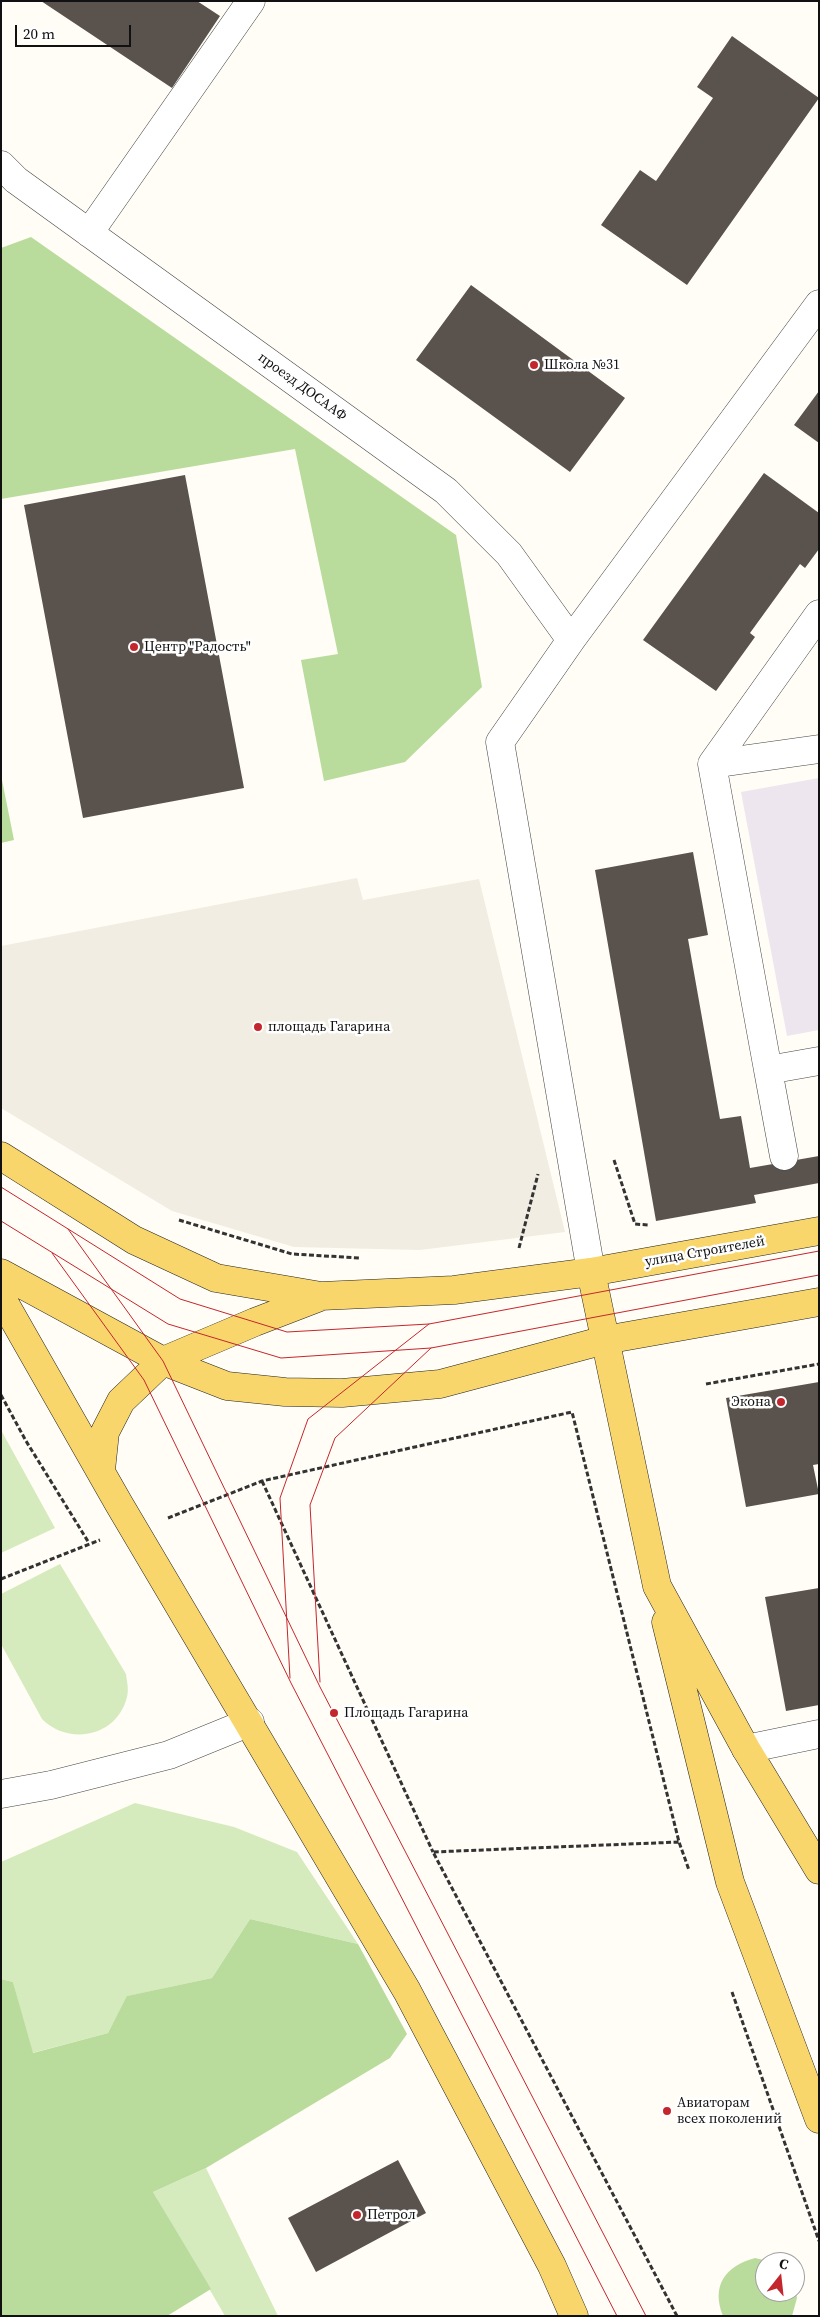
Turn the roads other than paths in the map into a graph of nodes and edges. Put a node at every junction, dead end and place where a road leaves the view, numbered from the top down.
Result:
1 (251, 1) edge
2 (1, 165) edge
3 (89, 233) junction
4 (819, 304) edge
5 (819, 614) edge
6 (571, 640) junction
7 (819, 749) edge
8 (712, 764) junction
9 (819, 1061) edge
10 (768, 1070) junction
11 (1, 1156) edge
12 (784, 1156) dead end
13 (819, 1231) edge
14 (1, 1272) edge
15 (591, 1272) junction
16 (321, 1296) junction
17 (1, 1297) edge
18 (819, 1302) edge
19 (605, 1340) junction
20 (163, 1361) junction
21 (101, 1470) junction
22 (657, 1586) junction
23 (250, 1722) junction
24 (819, 1734) edge
25 (746, 1748) junction
26 (1, 1794) edge
27 (819, 1870) edge
28 (819, 2119) edge
29 (574, 2316) edge

1 - 3 street
2 - 3 street, проезд ДОСААФ
3 - 6 street, проезд ДОСААФ
4 - 6 street
5 - 8 street
6 - 15 street
7 - 8 street
8 - 10 street
9 - 10 street
10 - 12 street
11 - 16 main road
13 - 15 main road, улица Строителей
14 - 20 main road
15 - 16 main road, улица Строителей
15 - 19 main road
16 - 20 main road
17 - 21 main road
18 - 19 main road
19 - 20 main road
19 - 22 main road
20 - 21 main road
21 - 23 main road
22 - 25 main road
22 - 28 main road
23 - 26 street
23 - 29 main road
24 - 25 street
25 - 27 main road

